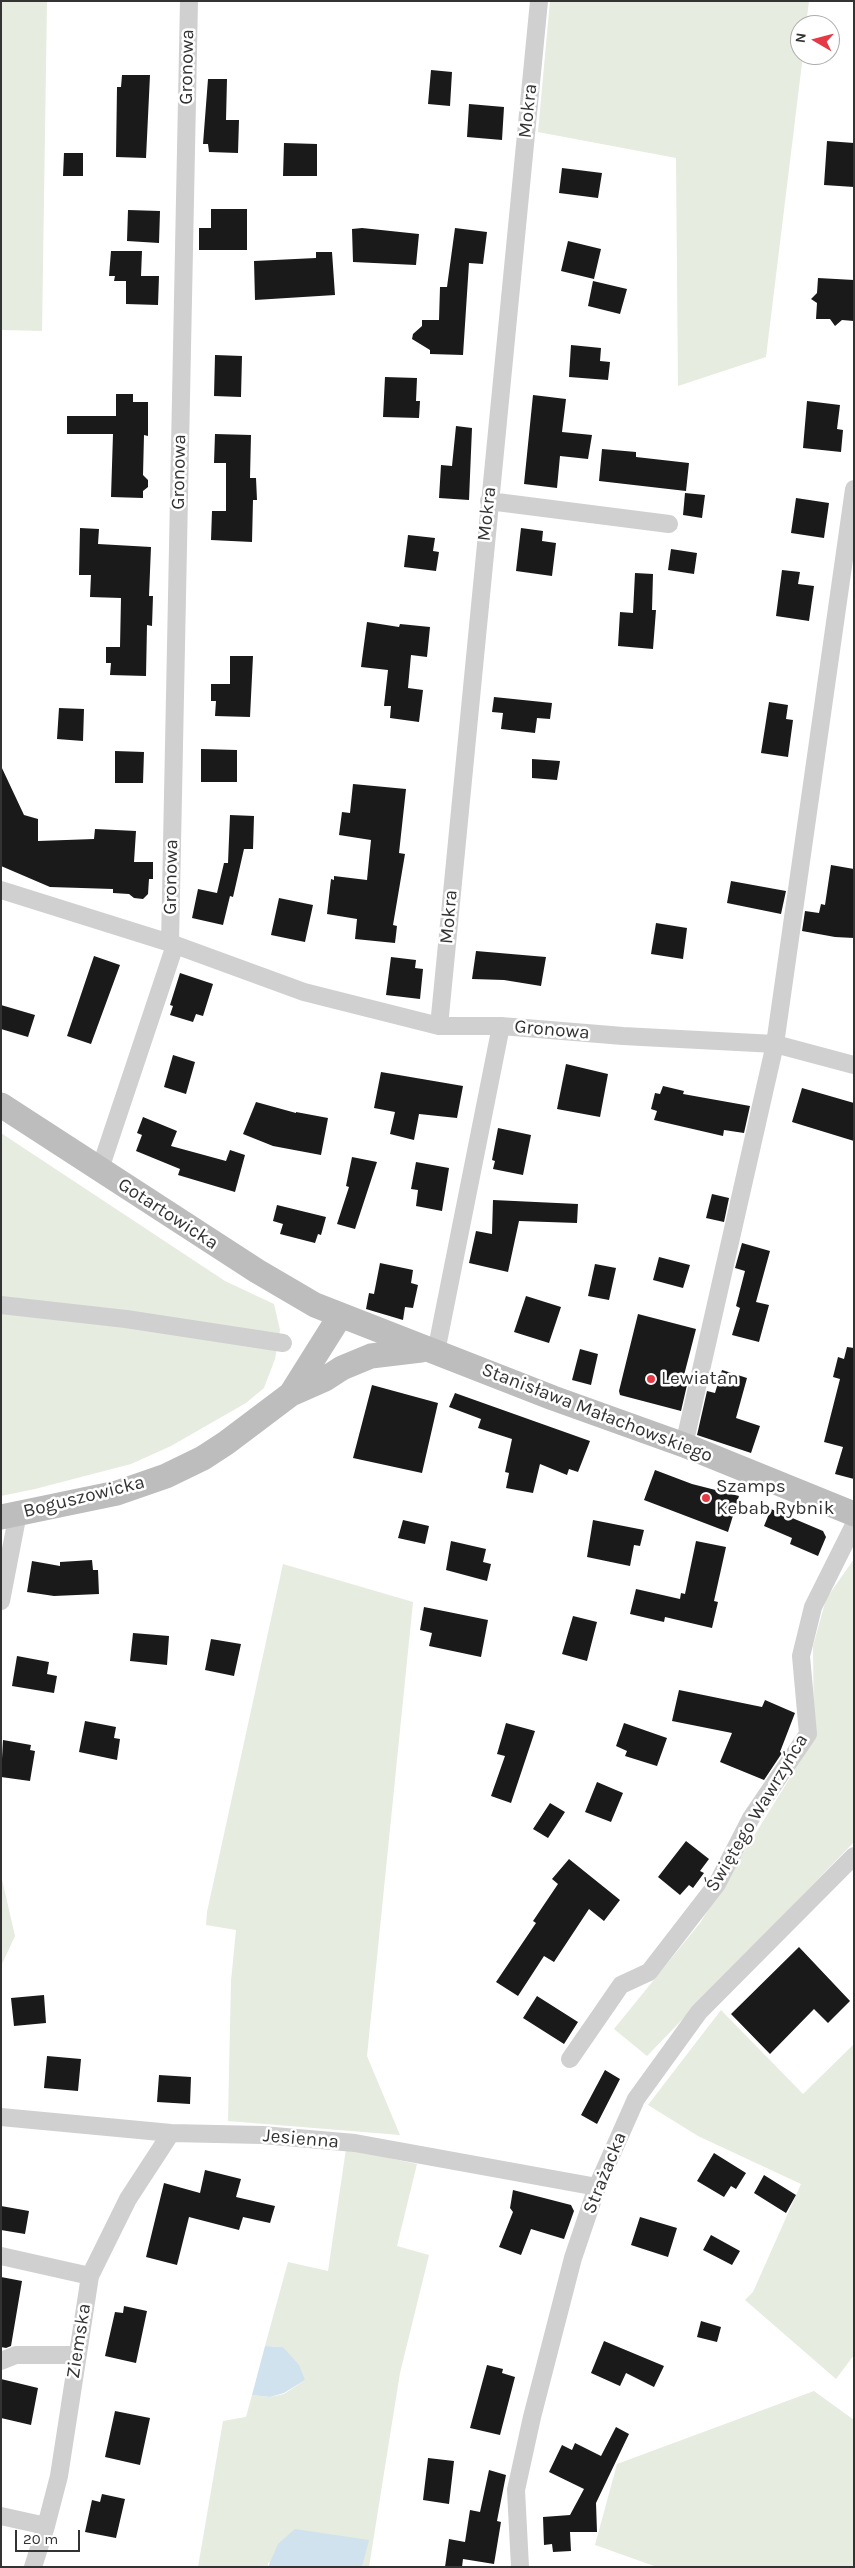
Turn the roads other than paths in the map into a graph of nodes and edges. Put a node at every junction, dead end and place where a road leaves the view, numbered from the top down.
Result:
1 (189, 1) edge
2 (539, 1) edge
3 (854, 489) edge
4 (488, 501) junction
5 (669, 524) dead end
6 (1, 890) edge
7 (172, 944) junction
8 (439, 1026) junction
9 (501, 1026) junction
10 (774, 1044) junction
11 (854, 1065) edge
12 (1, 1105) edge
13 (100, 1169) junction
14 (1, 1305) edge
15 (348, 1319) junction
16 (283, 1343) dead end
17 (433, 1351) junction
18 (342, 1368) junction
19 (291, 1394) junction
20 (684, 1445) junction
21 (854, 1514) edge
22 (10, 1515) edge
23 (854, 1526) edge
24 (1, 1601) edge
25 (853, 1858) edge
26 (570, 2059) dead end
27 (1, 2117) edge
28 (171, 2133) junction
29 (597, 2187) junction
30 (1, 2256) edge
31 (90, 2276) junction
32 (76, 2355) junction
33 (1, 2361) edge
34 (1, 2516) edge
35 (46, 2526) junction
36 (33, 2567) edge
37 (520, 2567) edge

1 - 7 street, Gronowa
2 - 4 street, Mokra
3 - 10 street
4 - 5 street
4 - 8 street, Mokra
6 - 7 street, Gronowa
7 - 8 street, Gronowa
7 - 13 street
8 - 9 street, Gronowa
9 - 10 street, Gronowa
9 - 17 street
10 - 11 street, Gronowa
10 - 20 street
12 - 13 street, Gotartowicka
13 - 15 street, Gotartowicka
14 - 16 street
15 - 17 street, Stanisława Małachowskiego
15 - 18 street
15 - 19 street, Boguszowicka
17 - 18 street, Boguszowicka
17 - 20 street, Stanisława Małachowskiego
18 - 19 street, Boguszowicka
19 - 22 street, Boguszowicka
20 - 21 street, Stanisława Małachowskiego
22 - 24 street
23 - 26 street, Świętego Wawrzyńca
25 - 29 street, Strażacka
27 - 28 street, Jesienna
28 - 29 street, Jesienna
28 - 31 street, Ziemska
29 - 37 street, Strażacka
30 - 31 street
31 - 32 street, Ziemska
32 - 33 street
32 - 35 street, Ziemska
34 - 35 street
35 - 36 street, Ziemska

